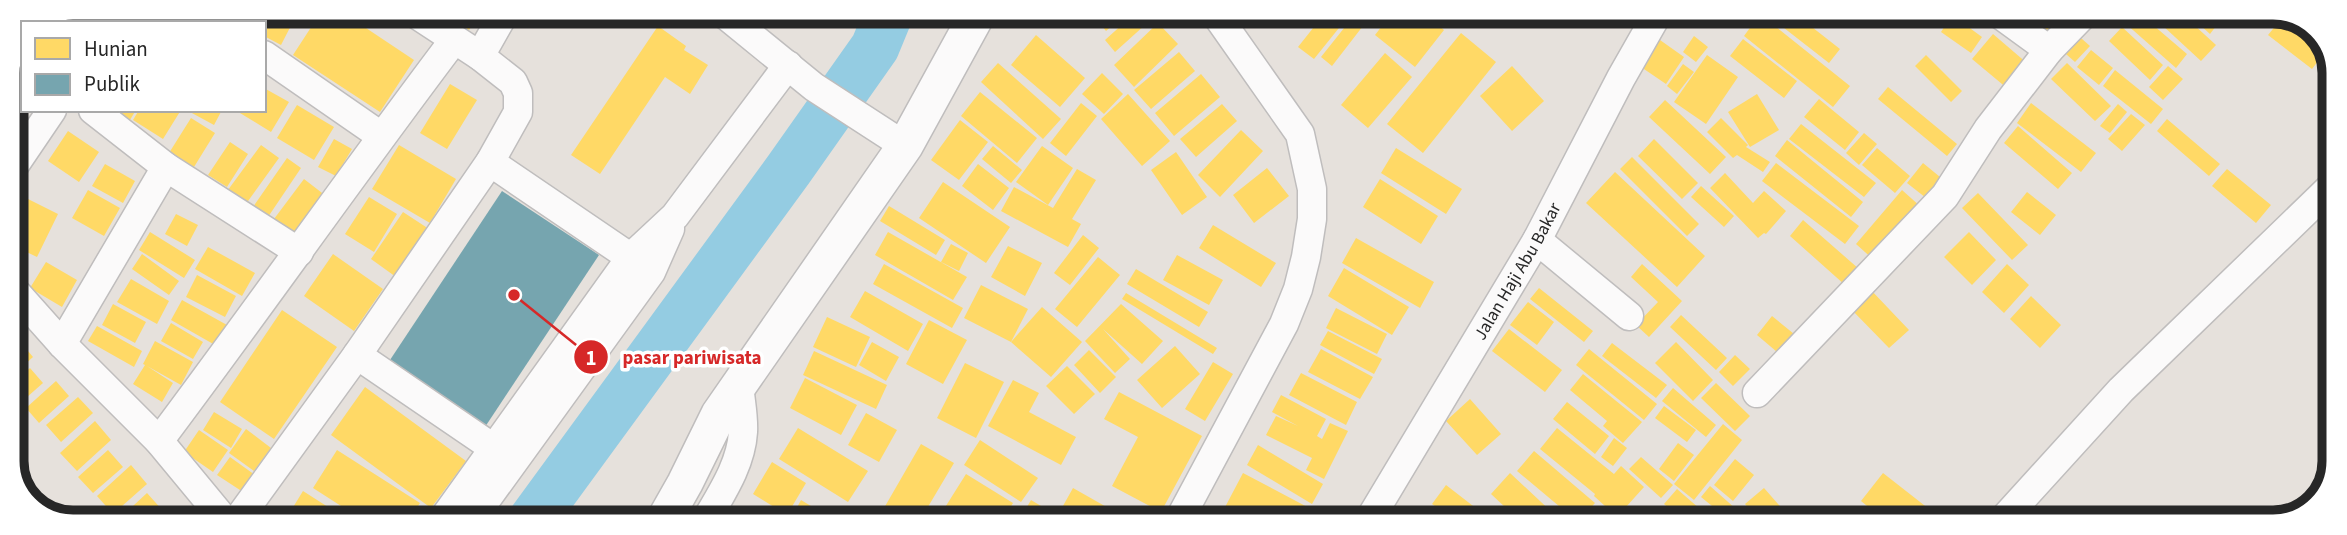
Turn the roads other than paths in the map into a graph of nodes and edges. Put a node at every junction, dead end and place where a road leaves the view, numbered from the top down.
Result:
1 (431, 24) edge
2 (498, 24) edge
3 (737, 24) edge
4 (971, 24) edge
5 (1222, 24) edge
6 (1652, 24) edge
7 (2013, 24) edge
8 (2074, 24) edge
9 (454, 40) junction
10 (2049, 50) junction
11 (266, 56) edge
12 (480, 56) junction
13 (788, 65) junction
14 (51, 112) edge
15 (96, 112) edge
16 (381, 136) junction
17 (894, 140) junction
18 (24, 151) edge
19 (490, 162) junction
20 (166, 167) junction
21 (2322, 196) edge
22 (1537, 240) junction
23 (299, 252) junction
24 (641, 265) junction
25 (25, 303) edge
26 (1629, 316) dead end
27 (62, 344) junction
28 (357, 355) junction
29 (739, 383) junction
30 (1757, 393) dead end
31 (159, 441) junction
32 (503, 454) junction
33 (217, 511) edge
34 (244, 511) edge
35 (451, 511) edge
36 (475, 511) edge
37 (653, 511) edge
38 (711, 511) edge
39 (1184, 511) edge
40 (1375, 511) edge
41 (2011, 511) edge

1 - 9 street
2 - 12 street
3 - 13 street
4 - 17 street
5 - 39 street
6 - 22 street, Jalan Haji Abu Bakar
7 - 10 street
8 - 10 street
9 - 12 street
9 - 16 street
10 - 30 street
11 - 16 street
12 - 19 street
13 - 17 street
13 - 24 street
14 - 18 street
15 - 20 street
16 - 23 street
17 - 29 street
19 - 24 street
19 - 28 street
20 - 23 street
20 - 27 street
21 - 41 street
22 - 26 street
22 - 40 street, Jalan Haji Abu Bakar
23 - 31 street
24 - 32 street
25 - 27 street
27 - 31 street
28 - 32 street
28 - 34 street
29 - 37 street
29 - 38 street
31 - 33 street
32 - 35 street
32 - 36 street

